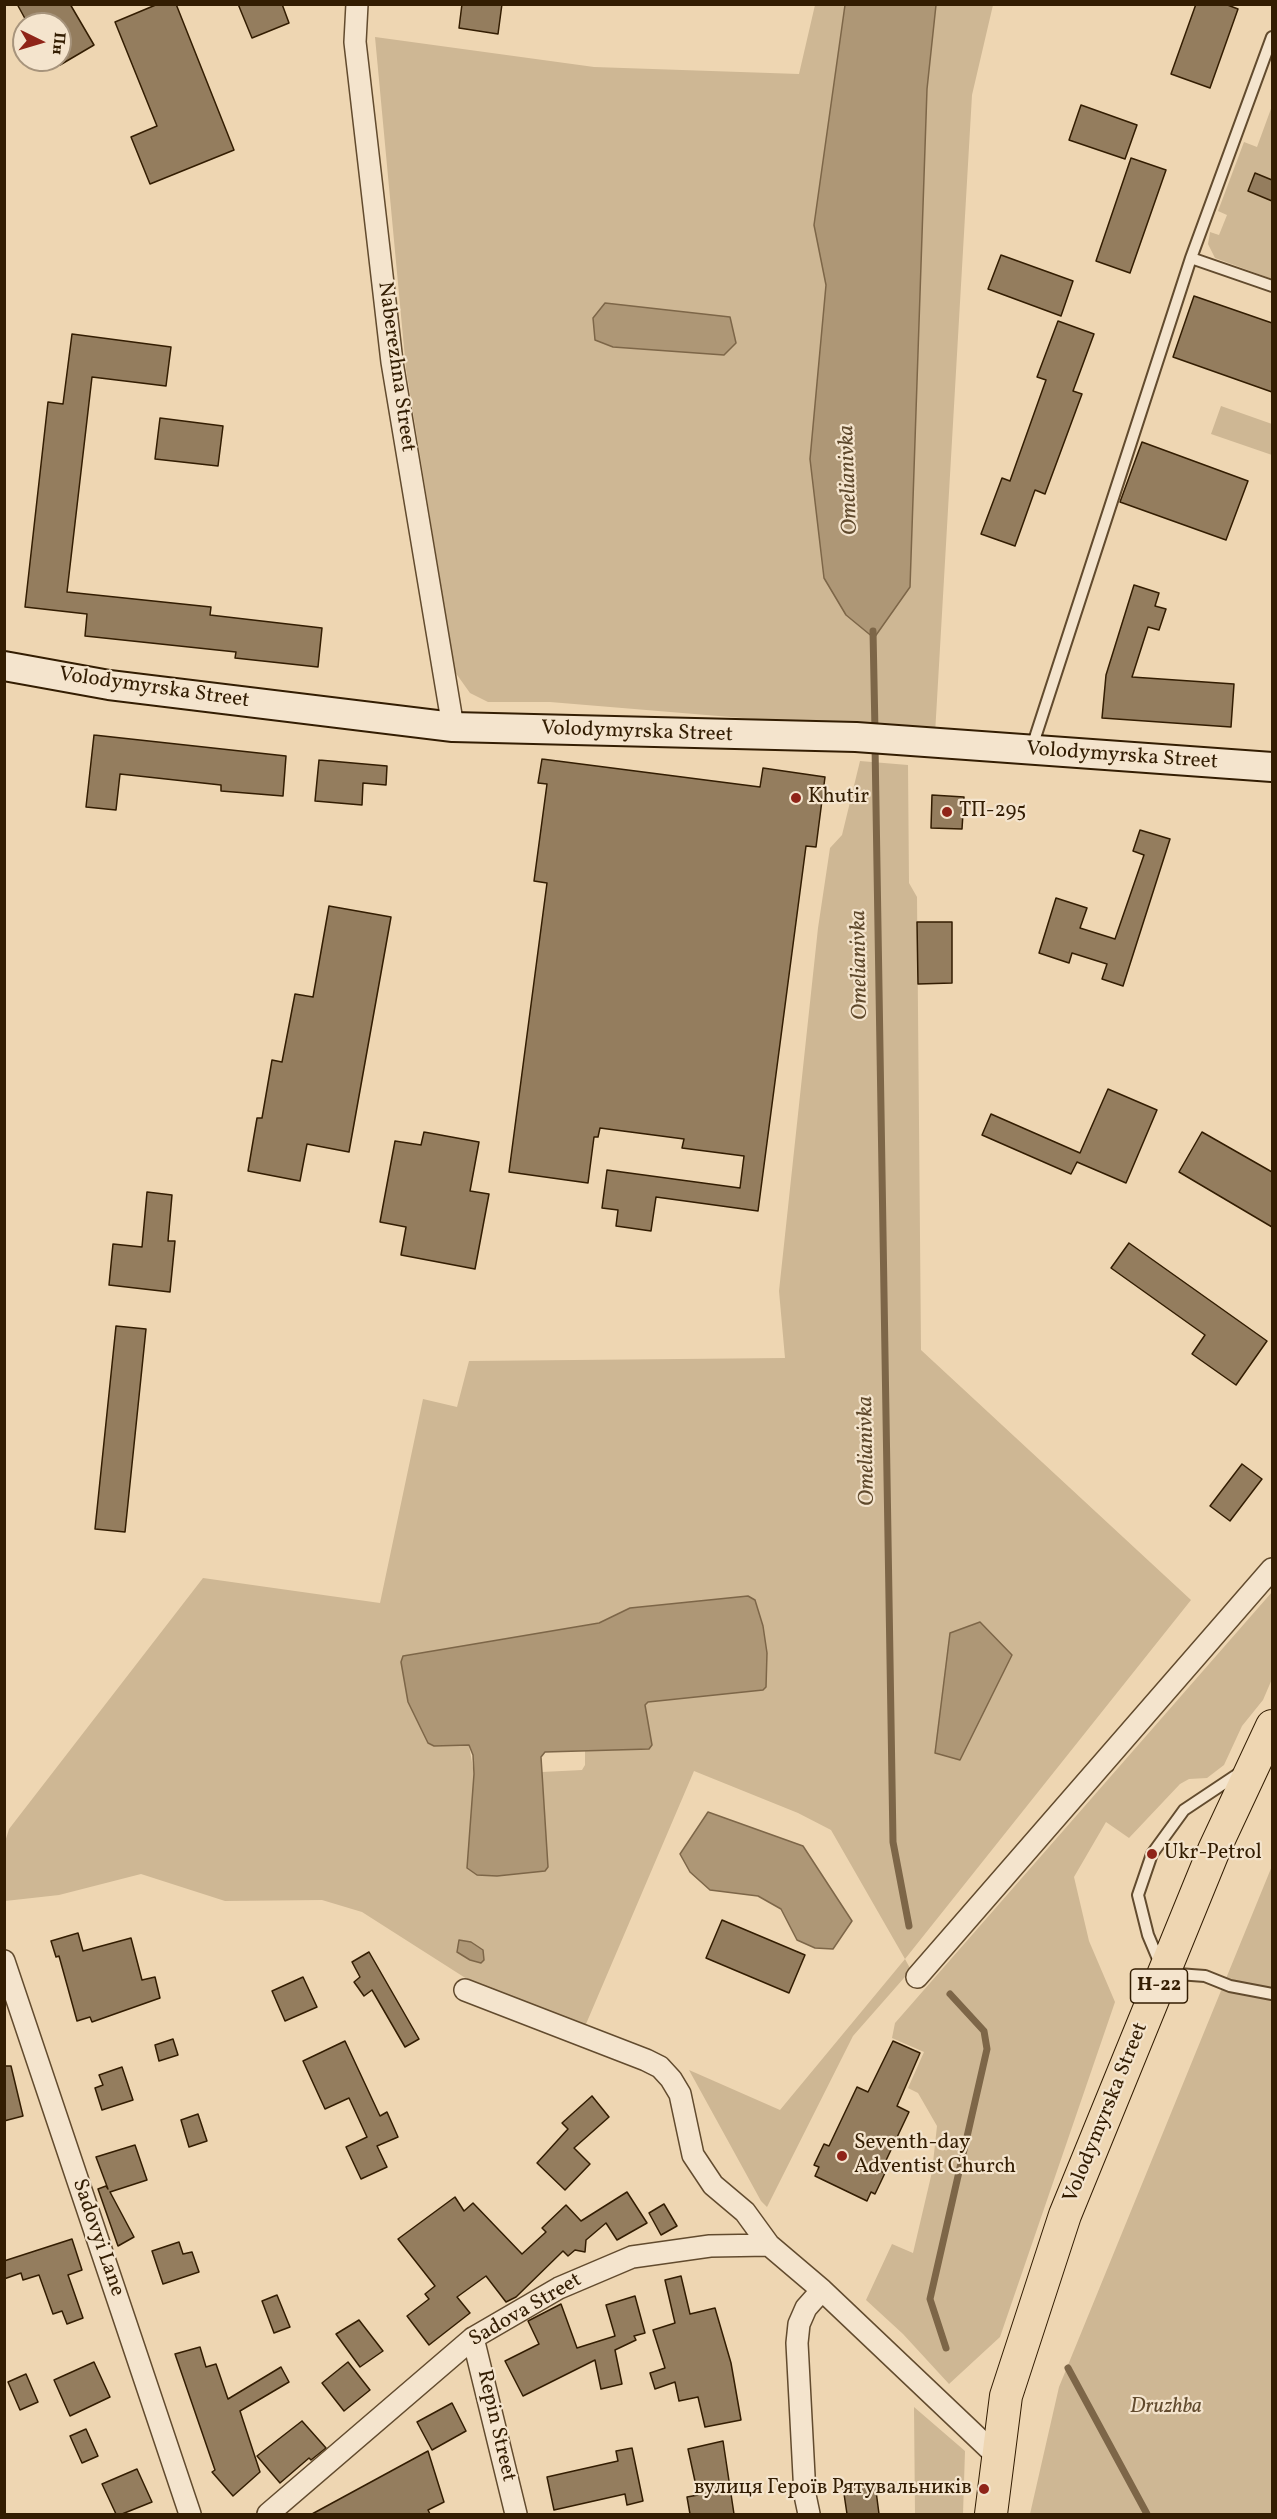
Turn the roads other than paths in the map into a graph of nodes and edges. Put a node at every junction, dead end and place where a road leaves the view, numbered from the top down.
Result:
1 (357, 4) edge
2 (1272, 38) edge
3 (1191, 258) junction
4 (1272, 286) edge
5 (4, 666) edge
6 (453, 727) junction
7 (1030, 751) junction
8 (1272, 767) edge
9 (1272, 1569) edge
10 (1272, 1726) edge
11 (1254, 1764) junction
12 (4, 1961) edge
13 (1164, 1973) junction
14 (917, 1977) dead end
15 (465, 1990) dead end
16 (1272, 1994) edge
17 (769, 2245) junction
18 (822, 2290) junction
19 (473, 2338) junction
20 (998, 2457) junction
21 (190, 2514) edge
22 (268, 2514) edge
23 (516, 2514) edge
24 (809, 2514) edge
25 (991, 2514) edge

1 - 6 street, Naberezhna Street
2 - 3 lane
3 - 4 lane
3 - 7 lane
5 - 6 street, Volodymyrska Street
6 - 7 street, Volodymyrska Street
7 - 8 street, Volodymyrska Street
9 - 14 street
10 - 11 main road, Volodymyrska Street / Н-22
11 - 13 main road, Volodymyrska Street / Н-22
11 - 13 lane
12 - 21 street, Sadovyi Lane
13 - 16 lane
13 - 20 main road, Volodymyrska Street / Н-22
15 - 17 street
17 - 18 street
17 - 19 street, Sadova Street
18 - 20 street
18 - 24 street
19 - 22 street, Sadova Street
19 - 23 street, Repin Street
20 - 25 main road, Volodymyrska Street / Н-22

